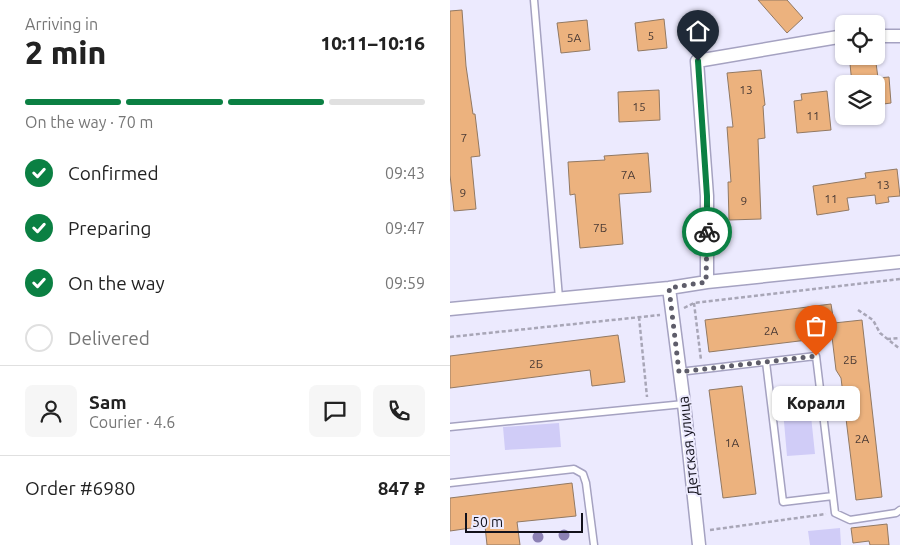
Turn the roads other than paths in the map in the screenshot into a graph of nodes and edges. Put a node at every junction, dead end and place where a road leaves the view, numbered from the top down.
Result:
1 (534, 0) edge
2 (885, 36) edge
3 (900, 36) edge
4 (835, 38) edge
5 (900, 262) edge
6 (706, 282) junction
7 (669, 288) junction
8 (558, 298) junction
9 (451, 305) edge
10 (766, 362) junction
11 (679, 372) junction
12 (684, 404) junction
13 (450, 427) edge
14 (450, 483) edge
15 (833, 496) junction
16 (900, 510) edge
17 (594, 545) edge
18 (699, 545) edge

1 - 8 lane
2 - 3 street
4 - 6 street
5 - 6 street
6 - 7 street
7 - 8 street
7 - 11 street, Детская улица
8 - 9 street
10 - 11 lane
10 - 15 lane
10 - 15 lane
11 - 12 street, Детская улица
12 - 13 lane
12 - 18 street, Детская улица
14 - 17 lane
15 - 16 lane

